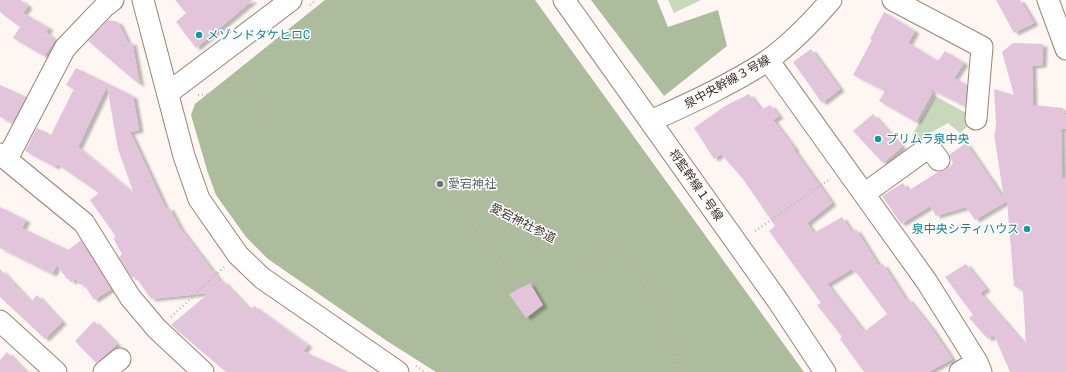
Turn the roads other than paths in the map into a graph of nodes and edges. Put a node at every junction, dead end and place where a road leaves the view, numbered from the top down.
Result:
1 (113, 0) edge
2 (143, 0) edge
3 (291, 0) edge
4 (564, 0) edge
5 (831, 0) edge
6 (893, 0) edge
7 (1048, 0) edge
8 (1066, 49) edge
9 (768, 60) junction
10 (168, 93) junction
11 (976, 119) dead end
12 (650, 121) junction
13 (4, 157) edge
14 (939, 160) dead end
15 (864, 194) junction
16 (0, 321) edge
17 (120, 359) dead end
18 (406, 369) edge
19 (973, 369) edge
20 (56, 372) edge
21 (104, 372) edge
22 (203, 372) edge
23 (825, 372) edge

1 - 13 street
2 - 10 street
3 - 10 street
4 - 12 street, 将監幹線１号線
5 - 9 street, 泉中央幹線３号線
6 - 11 street
7 - 8 street
9 - 12 street, 泉中央幹線３号線
9 - 15 street
10 - 18 street
12 - 23 street, 将監幹線１号線
13 - 22 street
14 - 15 street
15 - 19 street
16 - 20 street
17 - 21 street

